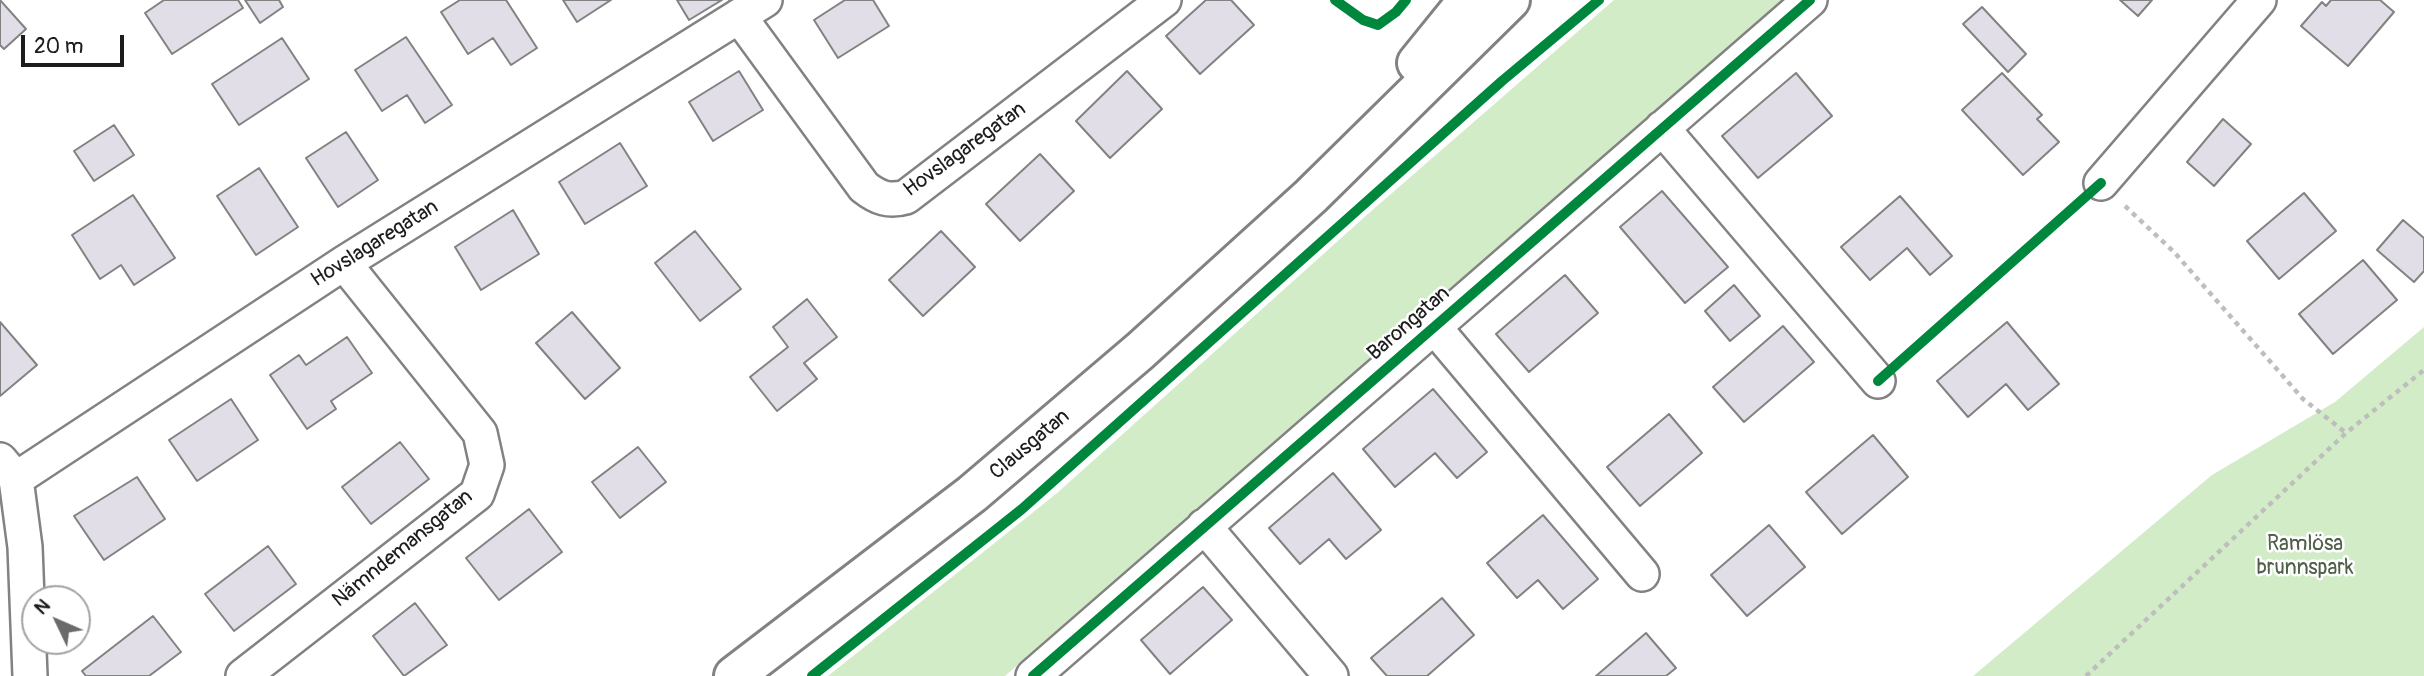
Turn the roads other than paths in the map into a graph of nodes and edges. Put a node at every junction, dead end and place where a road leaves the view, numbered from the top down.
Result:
1 (1164, 0) edge
2 (1468, 0) edge
3 (1510, 0) edge
4 (1811, 0) edge
5 (2259, 0) edge
6 (752, 8) edge
7 (1662, 128) junction
8 (2101, 183) road end
9 (1311, 196) junction
10 (344, 263) junction
11 (1434, 328) junction
12 (1878, 381) dead end
13 (8, 470) edge
14 (1204, 526) junction
15 (1642, 574) dead end
16 (30, 676) edge
17 (243, 676) edge
18 (734, 676) edge
19 (1033, 676) edge
20 (1331, 676) edge

1 - 6 street, Hovslagaregatan
2 - 9 main road, Clausgatan
3 - 9 main road, Clausgatan
4 - 7 street, Barongatan
5 - 8 street
6 - 10 street, Hovslagaregatan
7 - 11 street, Barongatan
7 - 12 street
9 - 18 main road, Clausgatan
10 - 13 street, Hovslagaregatan
10 - 17 street, Nämndemansgatan
11 - 14 street, Barongatan
11 - 15 street, Barongatan
13 - 16 street
14 - 19 street, Barongatan
14 - 20 street

